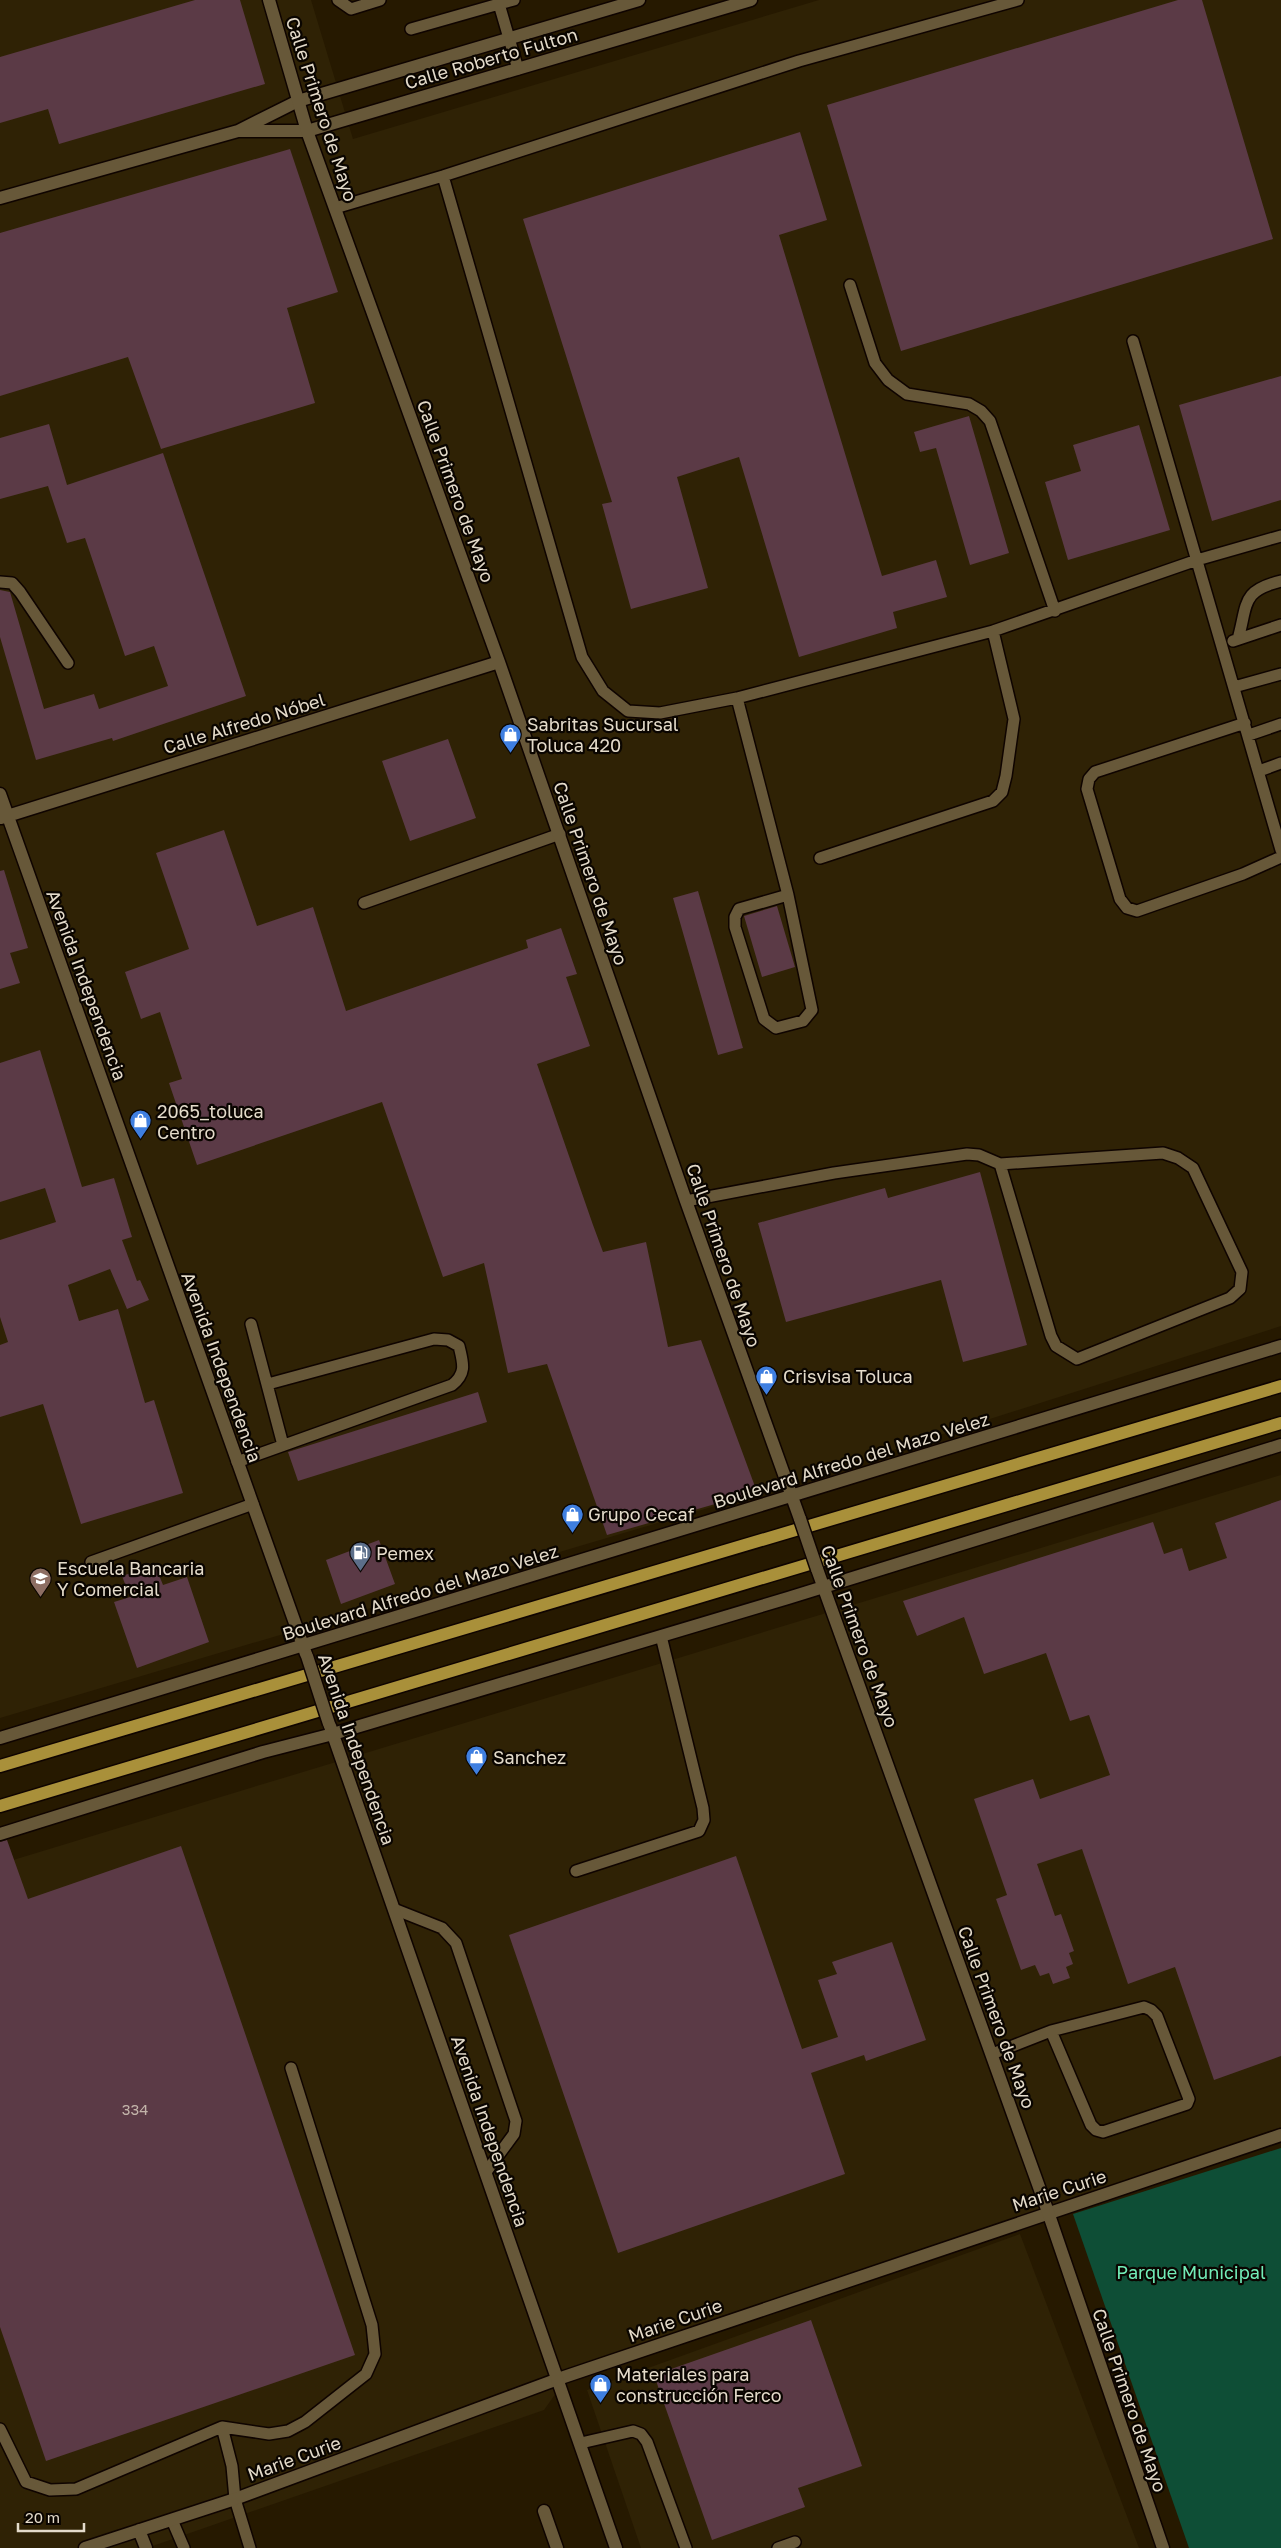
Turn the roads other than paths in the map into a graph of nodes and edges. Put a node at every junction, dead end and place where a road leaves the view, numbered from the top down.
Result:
1 (269, 0) edge
2 (338, 0) edge
3 (380, 0) edge
4 (514, 0) edge
5 (639, 0) edge
6 (751, 0) edge
7 (1018, 0) edge
8 (499, 4) junction
9 (411, 29) dead end
10 (510, 38) junction
11 (518, 69) junction
12 (298, 101) junction
13 (238, 131) junction
14 (307, 131) junction
15 (443, 176) junction
16 (0, 198) edge
17 (335, 208) junction
18 (850, 285) dead end
19 (1133, 342) dead end
20 (1281, 536) edge
21 (1197, 560) junction
22 (1281, 581) edge
23 (0, 582) edge
24 (1055, 611) junction
25 (1281, 625) edge
26 (993, 631) junction
27 (1238, 639) junction
28 (1222, 645) junction
29 (499, 662) junction
30 (68, 663) dead end
31 (1281, 674) edge
32 (1234, 687) junction
33 (737, 698) junction
34 (1245, 723) junction
35 (1281, 724) edge
36 (1249, 735) junction
37 (1281, 763) edge
38 (1259, 770) junction
39 (0, 794) edge
40 (1281, 802) edge
41 (1269, 806) junction
42 (4, 817) edge
43 (560, 834) junction
44 (1281, 850) edge
45 (1281, 857) edge
46 (820, 858) dead end
47 (788, 895) junction
48 (364, 903) dead end
49 (1000, 1164) junction
50 (686, 1202) junction
51 (251, 1324) dead end
52 (1281, 1346) edge
53 (268, 1384) junction
54 (1281, 1386) edge
55 (1281, 1423) edge
56 (283, 1445) junction
57 (1281, 1445) edge
58 (237, 1462) junction
59 (791, 1498) junction
60 (253, 1504) junction
61 (91, 1562) dead end
62 (824, 1586) junction
63 (661, 1636) junction
64 (305, 1651) junction
65 (331, 1729) junction
66 (0, 1738) edge
67 (0, 1766) edge
68 (0, 1806) edge
69 (0, 1834) edge
70 (576, 1871) dead end
71 (394, 1909) junction
72 (1051, 2031) junction
73 (992, 2054) junction
74 (291, 2068) dead end
75 (1281, 2135) edge
76 (486, 2172) junction
77 (1048, 2212) junction
78 (558, 2379) junction
79 (222, 2427) junction
80 (0, 2429) edge
81 (581, 2443) junction
82 (235, 2499) junction
83 (544, 2511) dead end
84 (172, 2520) junction
85 (140, 2530) junction
86 (795, 2542) dead end
87 (85, 2548) edge
88 (146, 2548) edge
89 (184, 2548) edge
90 (250, 2548) edge
91 (557, 2548) edge
92 (616, 2548) edge
93 (686, 2548) edge
94 (778, 2548) edge
95 (1163, 2548) edge

1 - 12 street, Calle Primero de Mayo
2 - 3 lane
4 - 8 lane
5 - 10 street, Calle Roberto Fulton
6 - 11 street, Calle Roberto Fulton
7 - 15 lane
8 - 9 lane
8 - 10 lane
10 - 11 lane
10 - 12 street, Calle Roberto Fulton
11 - 14 street, Calle Roberto Fulton
12 - 13 street, Calle Roberto Fulton
12 - 14 street, Calle Primero de Mayo
13 - 14 street, Calle Roberto Fulton
13 - 16 street, Calle Roberto Fulton
14 - 17 street, Calle Primero de Mayo
15 - 17 lane
15 - 33 lane
17 - 29 street, Calle Primero de Mayo
18 - 24 lane
19 - 21 lane
20 - 21 lane
21 - 24 lane
21 - 28 lane
22 - 27 lane
23 - 30 lane
24 - 26 lane
25 - 27 lane
26 - 33 lane
26 - 46 lane
27 - 28 lane
28 - 32 lane
29 - 42 street, Calle Alfredo Nóbel
29 - 43 street, Calle Primero de Mayo
31 - 32 lane
32 - 34 lane
33 - 47 lane
34 - 36 lane
34 - 45 lane
35 - 36 lane
36 - 38 lane
37 - 38 lane
38 - 41 lane
39 - 42 street, Avenida Independencia
40 - 41 lane
41 - 44 lane
42 - 58 street, Avenida Independencia
43 - 48 lane
43 - 50 street, Calle Primero de Mayo
47 - 47 lane
49 - 49 lane
49 - 50 lane
50 - 59 street, Calle Primero de Mayo
51 - 53 lane
52 - 59 street, Boulevard Alfredo del Mazo Velez
53 - 56 lane
53 - 56 lane
54 - 67 main road
55 - 68 main road
56 - 58 lane
57 - 62 street
58 - 60 street, Avenida Independencia
59 - 62 street, Calle Primero de Mayo, bridge
59 - 64 street, Boulevard Alfredo del Mazo Velez
60 - 61 lane
60 - 64 street, Avenida Independencia
62 - 63 street
62 - 73 street, Calle Primero de Mayo
63 - 65 street
63 - 70 lane
64 - 65 street, Avenida Independencia, bridge
64 - 66 street, Boulevard Alfredo del Mazo Velez
65 - 69 street
65 - 71 street, Avenida Independencia
71 - 76 street, Avenida Independencia
71 - 76 lane
72 - 72 lane
72 - 73 lane
73 - 77 street, Calle Primero de Mayo
74 - 79 lane
75 - 77 street, Marie Curie
76 - 78 street, Avenida Independencia
77 - 78 street, Marie Curie
77 - 95 street, Calle Primero de Mayo
78 - 81 street, Avenida Independencia
78 - 82 street, Marie Curie
79 - 80 lane
79 - 82 lane
81 - 92 street, Avenida Independencia
81 - 93 lane
82 - 84 street, Marie Curie
82 - 90 lane
83 - 91 street
84 - 85 street, Marie Curie
84 - 89 lane
85 - 87 street, Marie Curie
85 - 88 street
86 - 94 lane

